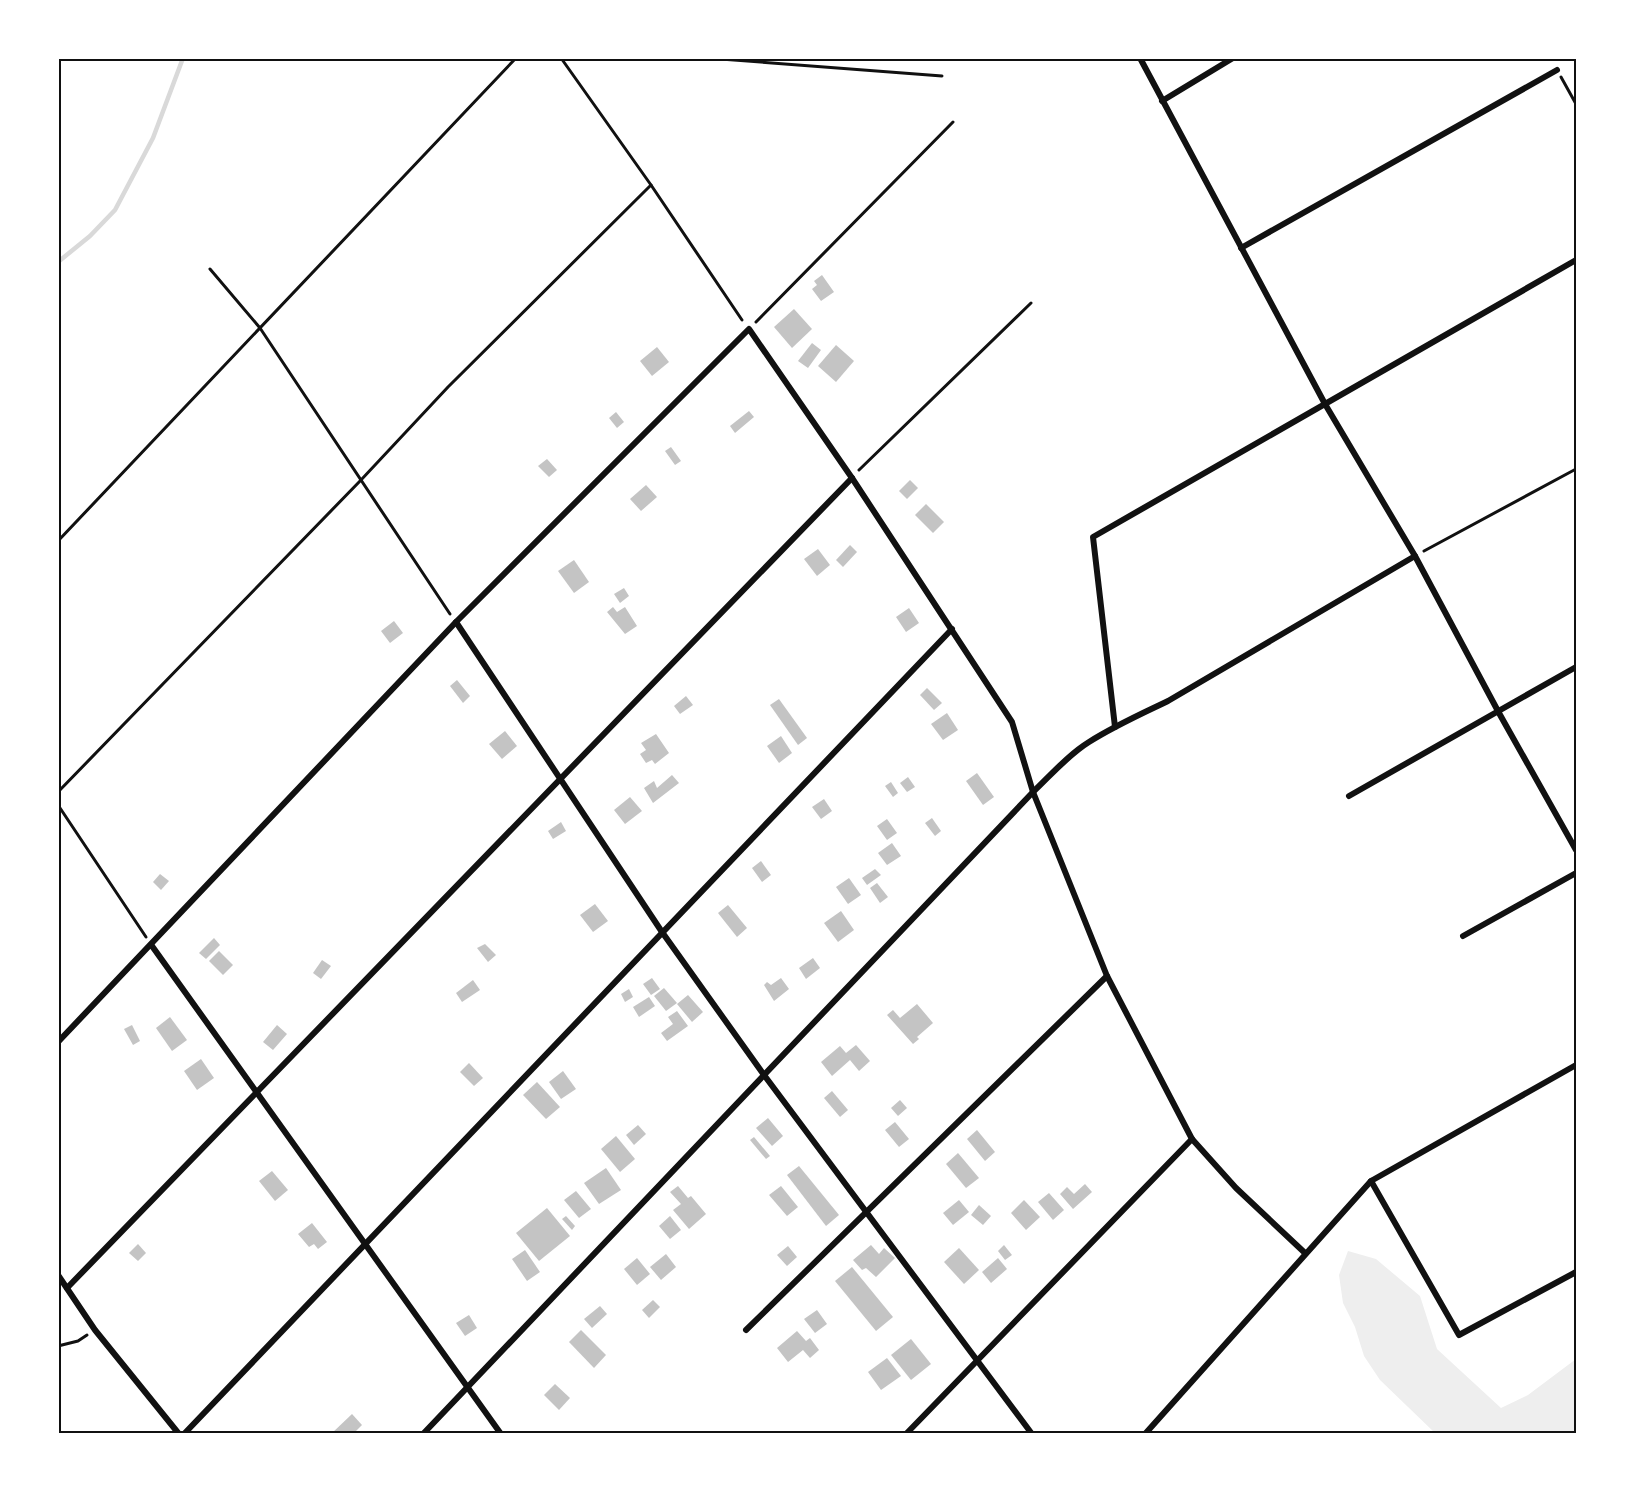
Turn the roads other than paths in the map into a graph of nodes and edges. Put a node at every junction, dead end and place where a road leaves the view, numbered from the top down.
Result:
1 (1140, 58) edge
2 (1233, 58) edge
3 (1557, 70) road end
4 (1162, 101) junction
5 (1241, 248) junction
6 (1576, 260) edge
7 (1325, 404) junction
8 (852, 477) junction
9 (1415, 556) junction
10 (456, 622) junction
11 (952, 628) junction
12 (1576, 668) edge
13 (1499, 713) junction
14 (1115, 727) junction
15 (560, 779) junction
16 (1033, 792) junction
17 (1349, 796) dead end
18 (1576, 850) edge
19 (1576, 873) edge
20 (662, 932) junction
21 (1463, 936) dead end
22 (152, 946) junction
23 (1107, 975) junction
24 (58, 1042) edge
25 (1576, 1065) edge
26 (764, 1075) junction
27 (256, 1093) junction
28 (1192, 1139) junction
29 (1371, 1181) junction
30 (866, 1213) junction
31 (365, 1244) junction
32 (1305, 1253) junction
33 (1576, 1272) edge
34 (58, 1275) edge
35 (67, 1288) junction
36 (746, 1330) dead end
37 (976, 1361) junction
38 (466, 1387) junction
39 (179, 1434) edge
40 (184, 1434) edge
41 (423, 1434) edge
42 (501, 1434) edge
43 (906, 1434) edge
44 (1032, 1434) edge
45 (1145, 1434) edge

1 - 4 street
2 - 4 street
3 - 5 street
4 - 5 street
5 - 7 street
6 - 7 street
7 - 9 street
7 - 14 street
8 - 10 street
8 - 11 street
8 - 15 street
9 - 13 street
9 - 14 street
10 - 15 street
10 - 22 street
11 - 16 street
11 - 20 street
12 - 13 street
13 - 17 street
13 - 18 street
14 - 16 street
15 - 20 street
15 - 27 street
16 - 23 street
16 - 26 street
19 - 21 street
20 - 26 street
20 - 31 street
22 - 24 street
22 - 27 street
23 - 28 street
23 - 30 street
25 - 29 street
26 - 30 street
26 - 38 street
27 - 31 street
27 - 35 street
28 - 32 street
28 - 37 street
29 - 32 street
29 - 33 street
30 - 36 street
30 - 37 street
31 - 38 street
31 - 40 street
32 - 45 street
34 - 35 street
35 - 39 street
37 - 43 street
37 - 44 street
38 - 41 street
38 - 42 street

